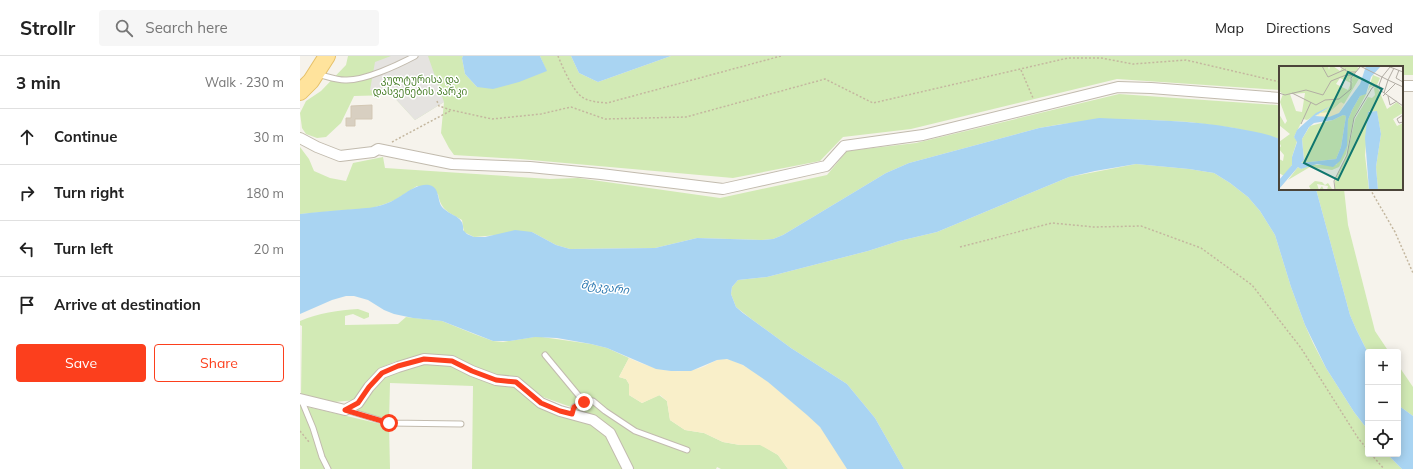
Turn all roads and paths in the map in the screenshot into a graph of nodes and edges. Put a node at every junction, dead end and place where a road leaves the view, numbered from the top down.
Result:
1 (327, 56) edge
2 (415, 56) edge
3 (558, 56) edge
4 (781, 56) edge
5 (1020, 70) junction
6 (316, 74) junction
7 (1279, 82) edge
8 (300, 92) edge
9 (1279, 98) edge
10 (437, 101) dead end
11 (1036, 107) junction
12 (451, 110) junction
13 (300, 138) edge
14 (378, 150) junction
15 (1371, 190) edge
16 (960, 247) dead end
17 (1413, 273) edge
18 (545, 355) dead end
19 (301, 399) edge
20 (584, 402) junction
21 (345, 410) junction
22 (572, 414) junction
23 (461, 424) dead end
24 (1365, 446) edge
25 (687, 450) dead end
26 (1374, 457) edge
27 (328, 469) edge
28 (628, 469) edge
29 (1384, 469) edge

1 - 6 main road
2 - 6 lane
3 - 4 path
5 - 7 path
5 - 11 path
5 - 12 path
6 - 8 main road
9 - 11 street
10 - 12 path
11 - 14 street
12 - 14 path
13 - 14 street
15 - 17 path
16 - 24 path
18 - 20 lane
19 - 21 street
19 - 27 lane
20 - 22 lane
20 - 25 lane
21 - 22 street
21 - 23 lane
22 - 28 street
26 - 29 path

